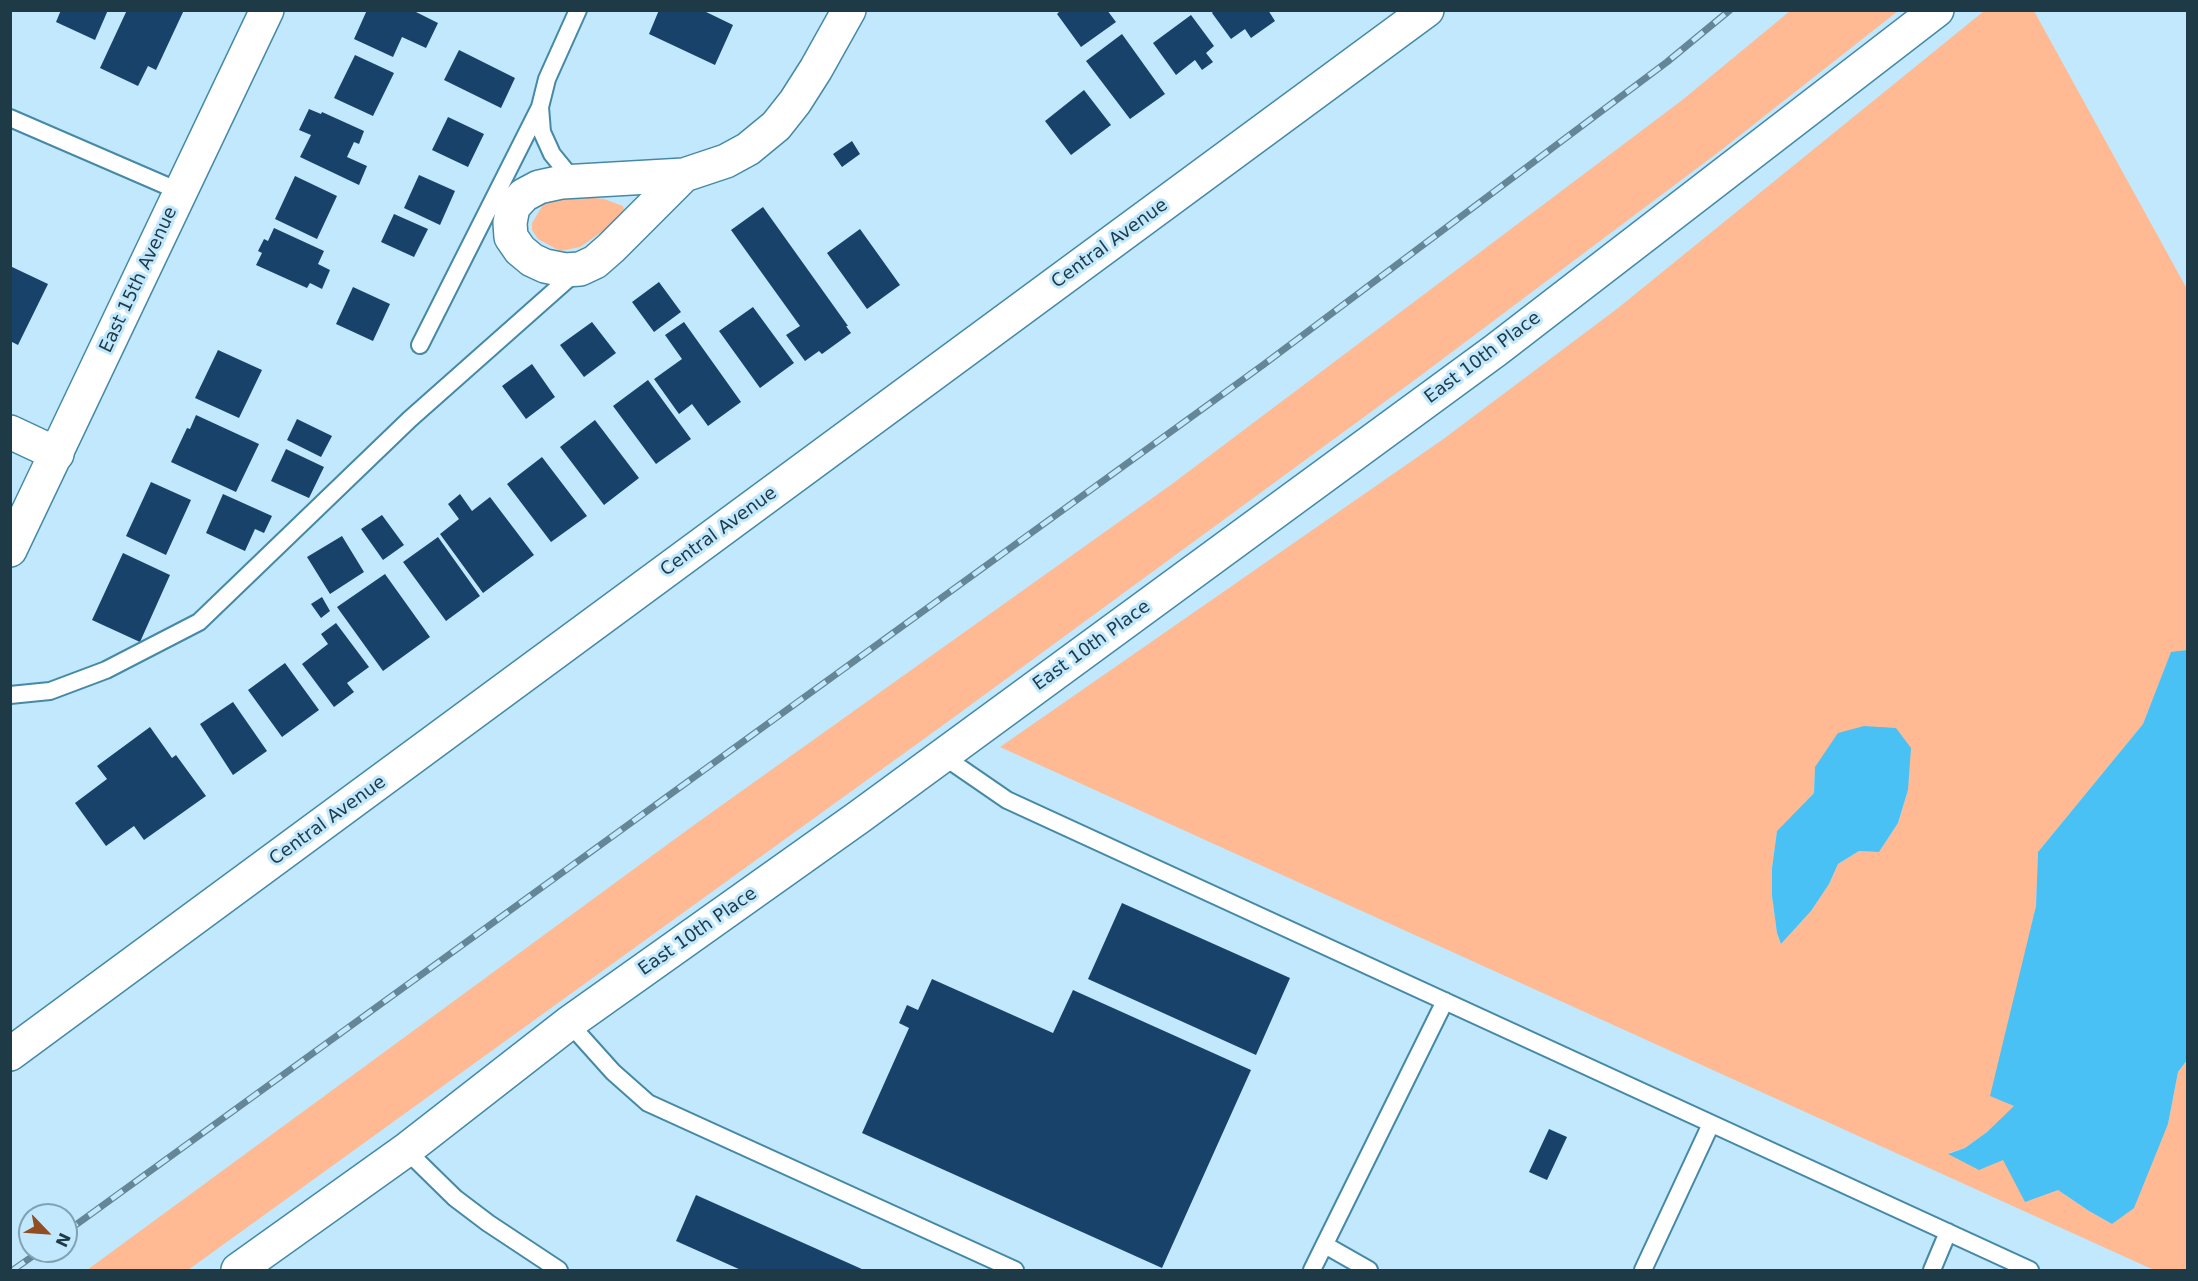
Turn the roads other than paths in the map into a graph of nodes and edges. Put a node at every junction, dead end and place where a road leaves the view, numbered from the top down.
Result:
1 (267, 10) edge
2 (578, 10) edge
3 (849, 10) edge
4 (1427, 10) edge
5 (1937, 10) edge
6 (540, 107) junction
7 (10, 118) edge
8 (684, 175) junction
9 (575, 182) junction
10 (181, 192) junction
11 (580, 269) junction
12 (420, 345) dead end
13 (10, 432) edge
14 (57, 454) junction
15 (10, 550) edge
16 (10, 695) edge
17 (943, 756) junction
18 (1445, 1001) junction
19 (569, 1023) junction
20 (10, 1054) edge
21 (1711, 1124) junction
22 (406, 1150) junction
23 (1948, 1232) junction
24 (1325, 1245) junction
25 (238, 1270) edge
26 (559, 1270) edge
27 (1015, 1270) edge
28 (1312, 1270) edge
29 (1369, 1270) edge
30 (1643, 1270) edge
31 (1932, 1270) edge
32 (2030, 1270) edge

1 - 10 street, East 15th Avenue
2 - 6 lane
3 - 8 street
4 - 20 street, Central Avenue
5 - 17 street, East 10th Place
6 - 9 lane
6 - 12 lane
7 - 10 lane
8 - 9 street
8 - 11 street
9 - 11 street
10 - 14 street, East 15th Avenue
11 - 16 lane
13 - 14 street
14 - 15 street, East 15th Avenue
17 - 18 lane
17 - 19 street, East 10th Place
18 - 21 lane
18 - 24 lane
19 - 22 street, East 10th Place
19 - 27 lane
21 - 23 lane
21 - 30 lane
22 - 25 street, East 10th Place
22 - 26 lane
23 - 31 lane
23 - 32 lane
24 - 28 lane
24 - 29 lane

